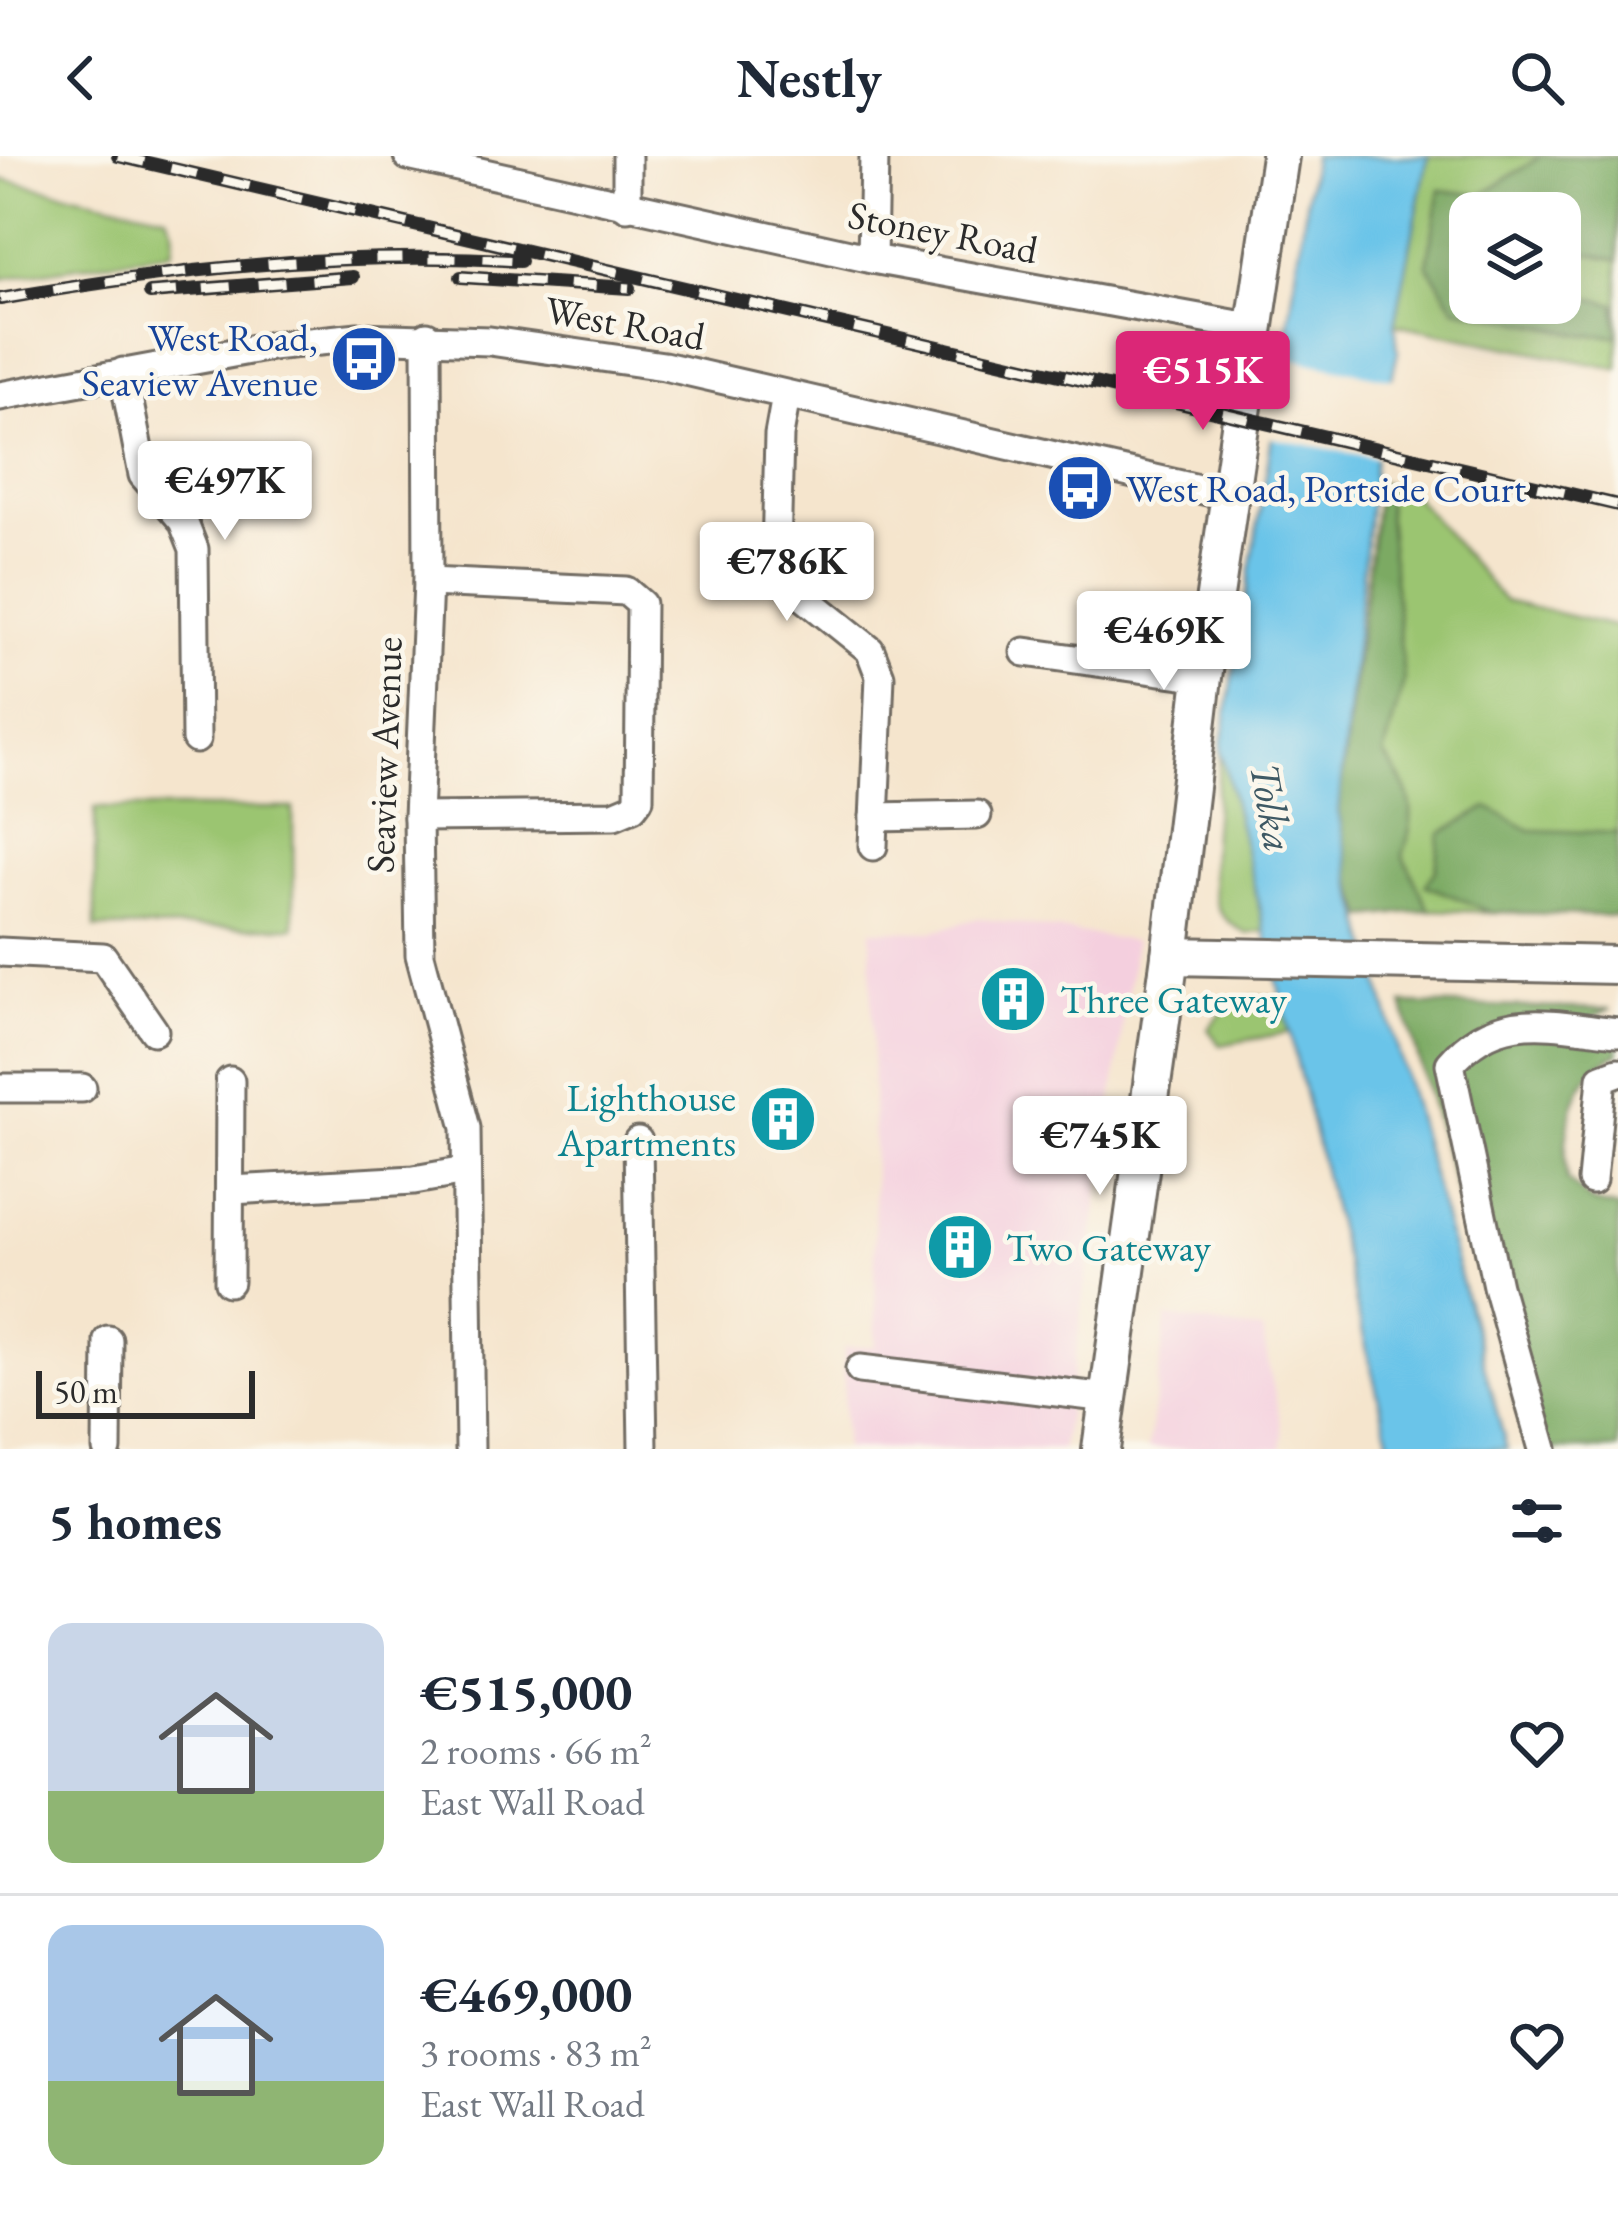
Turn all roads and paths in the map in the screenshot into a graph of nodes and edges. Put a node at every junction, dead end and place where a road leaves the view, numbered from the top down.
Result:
1 (408, 156) edge
2 (627, 156) edge
3 (874, 156) edge
4 (1280, 156) edge
5 (627, 207) junction
6 (872, 259) junction
7 (1255, 328) junction
8 (427, 336) junction
9 (123, 372) junction
10 (0, 395) edge
11 (786, 396) junction
12 (1229, 496) junction
13 (428, 582) junction
14 (1025, 652) dead end
15 (1203, 676) junction
16 (196, 739) dead end
17 (976, 815) dead end
18 (418, 818) junction
19 (874, 818) junction
20 (873, 846) dead end
21 (0, 952) edge
22 (1170, 956) junction
23 (1618, 965) edge
24 (154, 1030) dead end
25 (1618, 1032) edge
26 (1618, 1072) edge
27 (230, 1082) dead end
28 (0, 1088) edge
29 (82, 1088) dead end
30 (638, 1141) dead end
31 (465, 1171) junction
32 (1592, 1180) dead end
33 (231, 1190) junction
34 (229, 1282) dead end
35 (108, 1340) dead end
36 (860, 1370) dead end
37 (1108, 1399) junction
38 (106, 1449) edge
39 (470, 1449) edge
40 (643, 1449) edge
41 (1101, 1449) edge
42 (1544, 1449) edge

1 - 5 street, Stoney Road
2 - 5 street
3 - 6 street
4 - 7 main road
5 - 6 street, Stoney Road
6 - 7 street, Stoney Road
7 - 12 main road
8 - 9 street, West Road
8 - 11 street, West Road
8 - 13 street, Seaview Avenue
9 - 10 street, West Road
9 - 16 street
11 - 12 street, West Road
11 - 19 street
12 - 15 main road
13 - 18 street, Seaview Avenue
13 - 18 street
14 - 15 street
15 - 22 main road
17 - 19 street
18 - 31 street, Seaview Avenue
19 - 20 street
21 - 24 street
22 - 23 main road
22 - 37 main road
25 - 42 street
26 - 32 street
27 - 33 street
28 - 29 street
30 - 40 street
31 - 33 street
31 - 39 street, Seaview Avenue
33 - 34 street
35 - 38 street
36 - 37 street
37 - 41 main road

